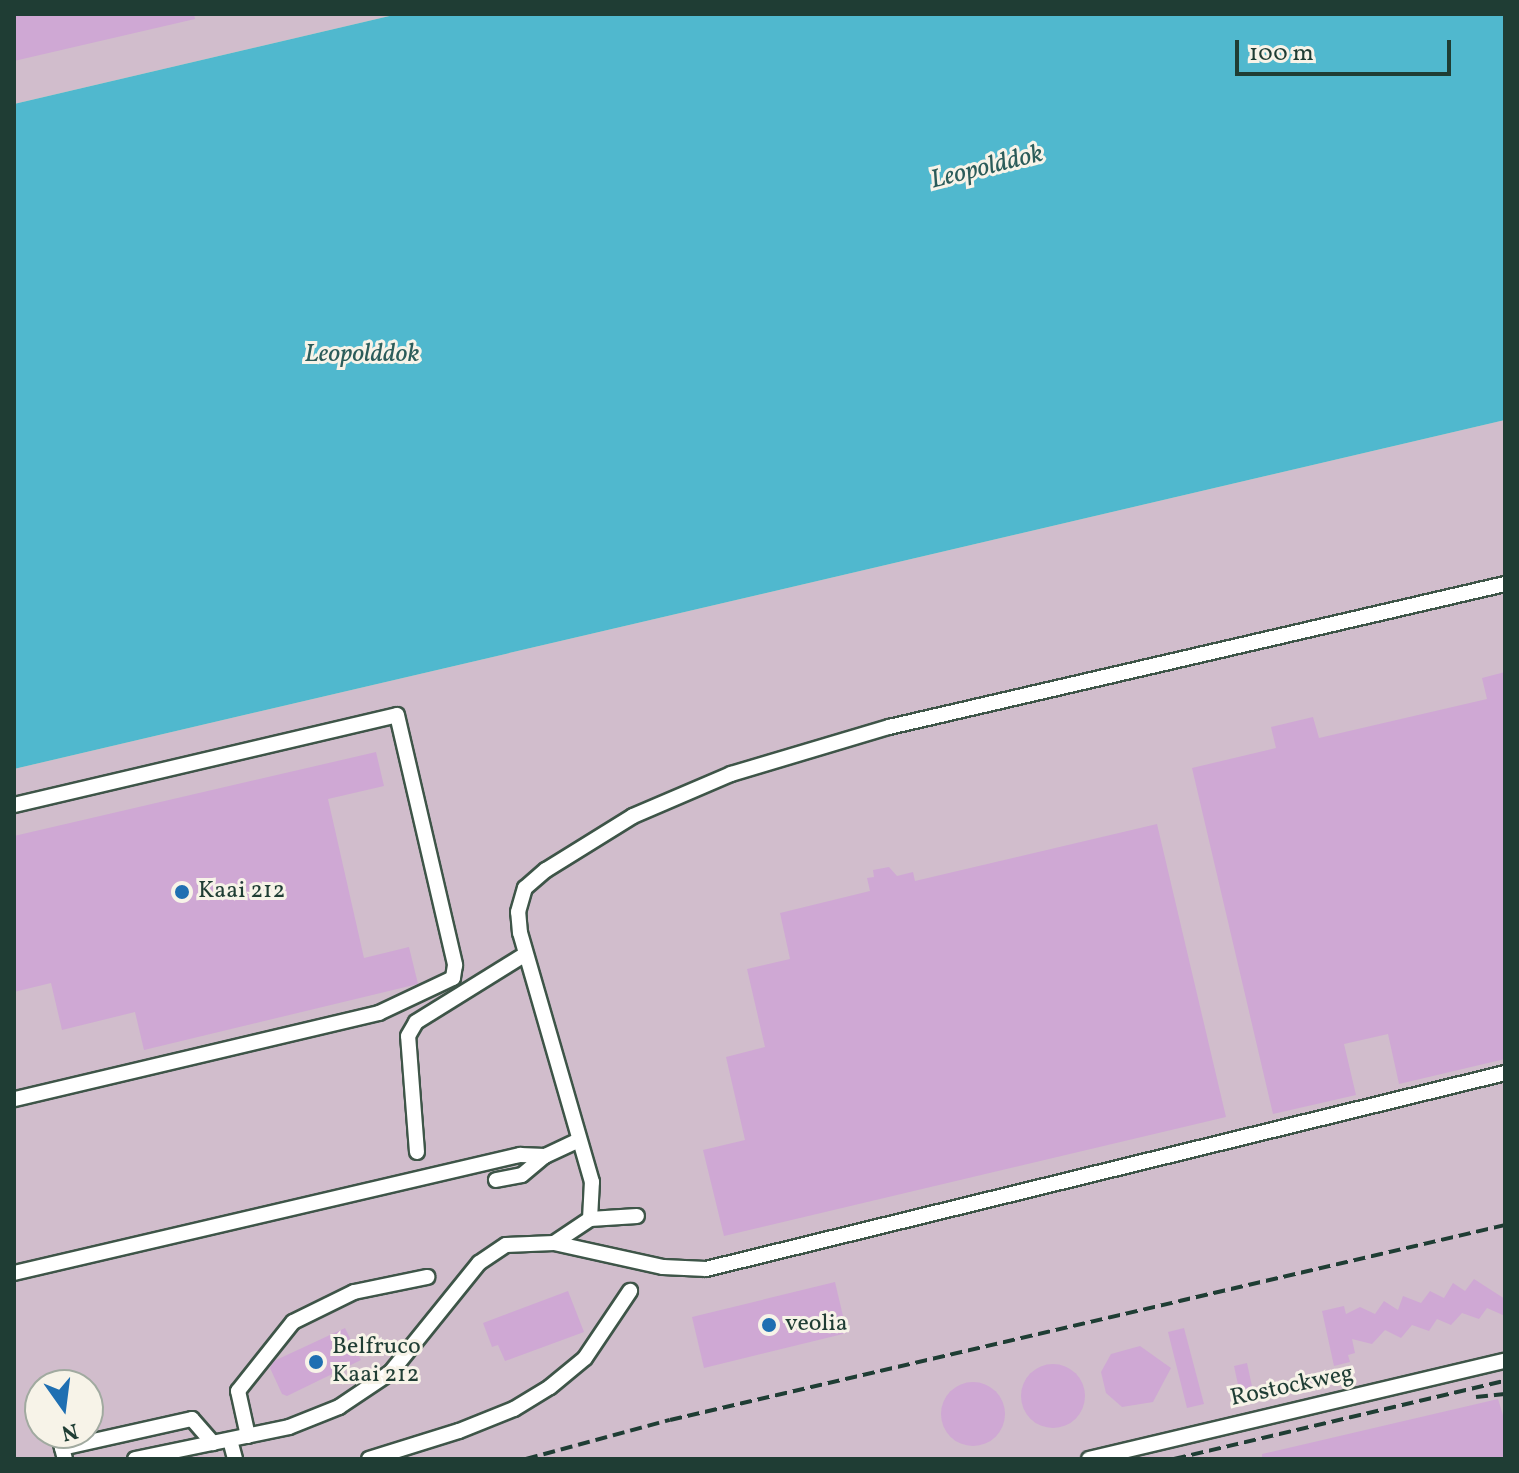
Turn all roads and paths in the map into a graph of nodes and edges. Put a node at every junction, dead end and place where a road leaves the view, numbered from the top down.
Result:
1 (1505, 584) edge
2 (14, 805) edge
3 (524, 955) junction
4 (1505, 1073) edge
5 (14, 1099) edge
6 (577, 1141) junction
7 (417, 1152) dead end
8 (545, 1156) junction
9 (496, 1180) dead end
10 (637, 1216) dead end
11 (590, 1219) junction
12 (554, 1243) junction
13 (14, 1273) edge
14 (427, 1277) dead end
15 (630, 1291) dead end
16 (1505, 1361) edge
17 (248, 1436) junction
18 (104, 1438) edge
19 (230, 1440) junction
20 (213, 1443) junction
21 (135, 1459) edge
22 (235, 1459) edge
23 (369, 1459) edge
24 (1089, 1459) edge

1 - 3 street
2 - 5 street
3 - 6 street
3 - 7 street
4 - 12 street
6 - 8 street
6 - 11 street
8 - 9 street
8 - 13 street
10 - 11 street
11 - 12 street
12 - 17 street
14 - 17 street
15 - 23 street
16 - 24 street, Rostockweg
17 - 19 street
18 - 20 street
19 - 20 street
19 - 22 street
20 - 21 street

